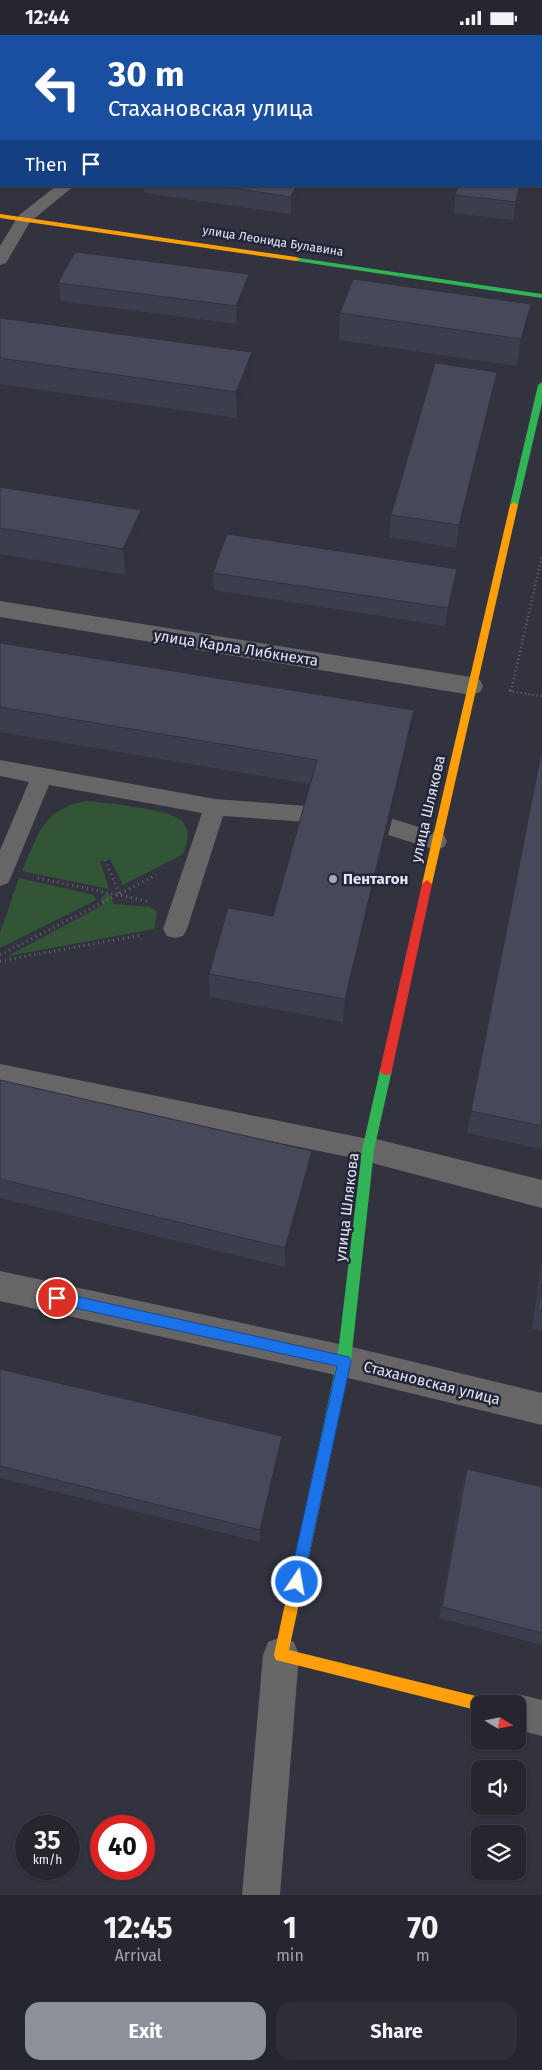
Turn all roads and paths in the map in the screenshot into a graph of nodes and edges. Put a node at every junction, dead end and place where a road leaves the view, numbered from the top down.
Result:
1 (65, 187) edge
2 (0, 216) edge
3 (24, 219) junction
4 (0, 260) edge
5 (542, 297) edge
6 (542, 385) edge
7 (542, 555) edge
8 (0, 609) edge
9 (471, 686) junction
10 (511, 691) dead end
11 (0, 768) edge
12 (42, 776) junction
13 (215, 807) junction
14 (307, 814) edge
15 (390, 827) edge
16 (436, 841) junction
17 (201, 852) junction
18 (105, 860) dead end
19 (1, 874) edge
20 (118, 894) junction
21 (174, 929) joint
22 (0, 955) edge
23 (0, 961) edge
24 (0, 1075) edge
25 (368, 1150) junction
26 (542, 1194) edge
27 (0, 1286) edge
28 (344, 1361) junction
29 (542, 1409) edge
30 (281, 1655) junction
31 (471, 1701) edge
32 (526, 1714) edge
33 (542, 1718) edge
34 (261, 1895) edge

1 - 3 lane
2 - 3 street, улица Леонида Булавина
3 - 4 lane
3 - 5 street, улица Леонида Булавина
6 - 9 street, улица Шлякова
7 - 10 path
8 - 9 street, улица Карла Либкнехта
9 - 16 street, улица Шлякова
11 - 12 lane
12 - 13 lane
12 - 19 lane
13 - 14 lane
13 - 17 lane
15 - 16 lane
16 - 25 street, улица Шлякова
17 - 20 path
17 - 21 lane
18 - 20 path
19 - 20 path
20 - 22 path
21 - 23 path
24 - 25 lane
25 - 26 street
25 - 28 street, улица Шлякова
27 - 28 street, Стахановская улица
28 - 29 street, Стахановская улица
28 - 30 street, улица Шлякова
30 - 31 street
30 - 34 street
32 - 33 street

